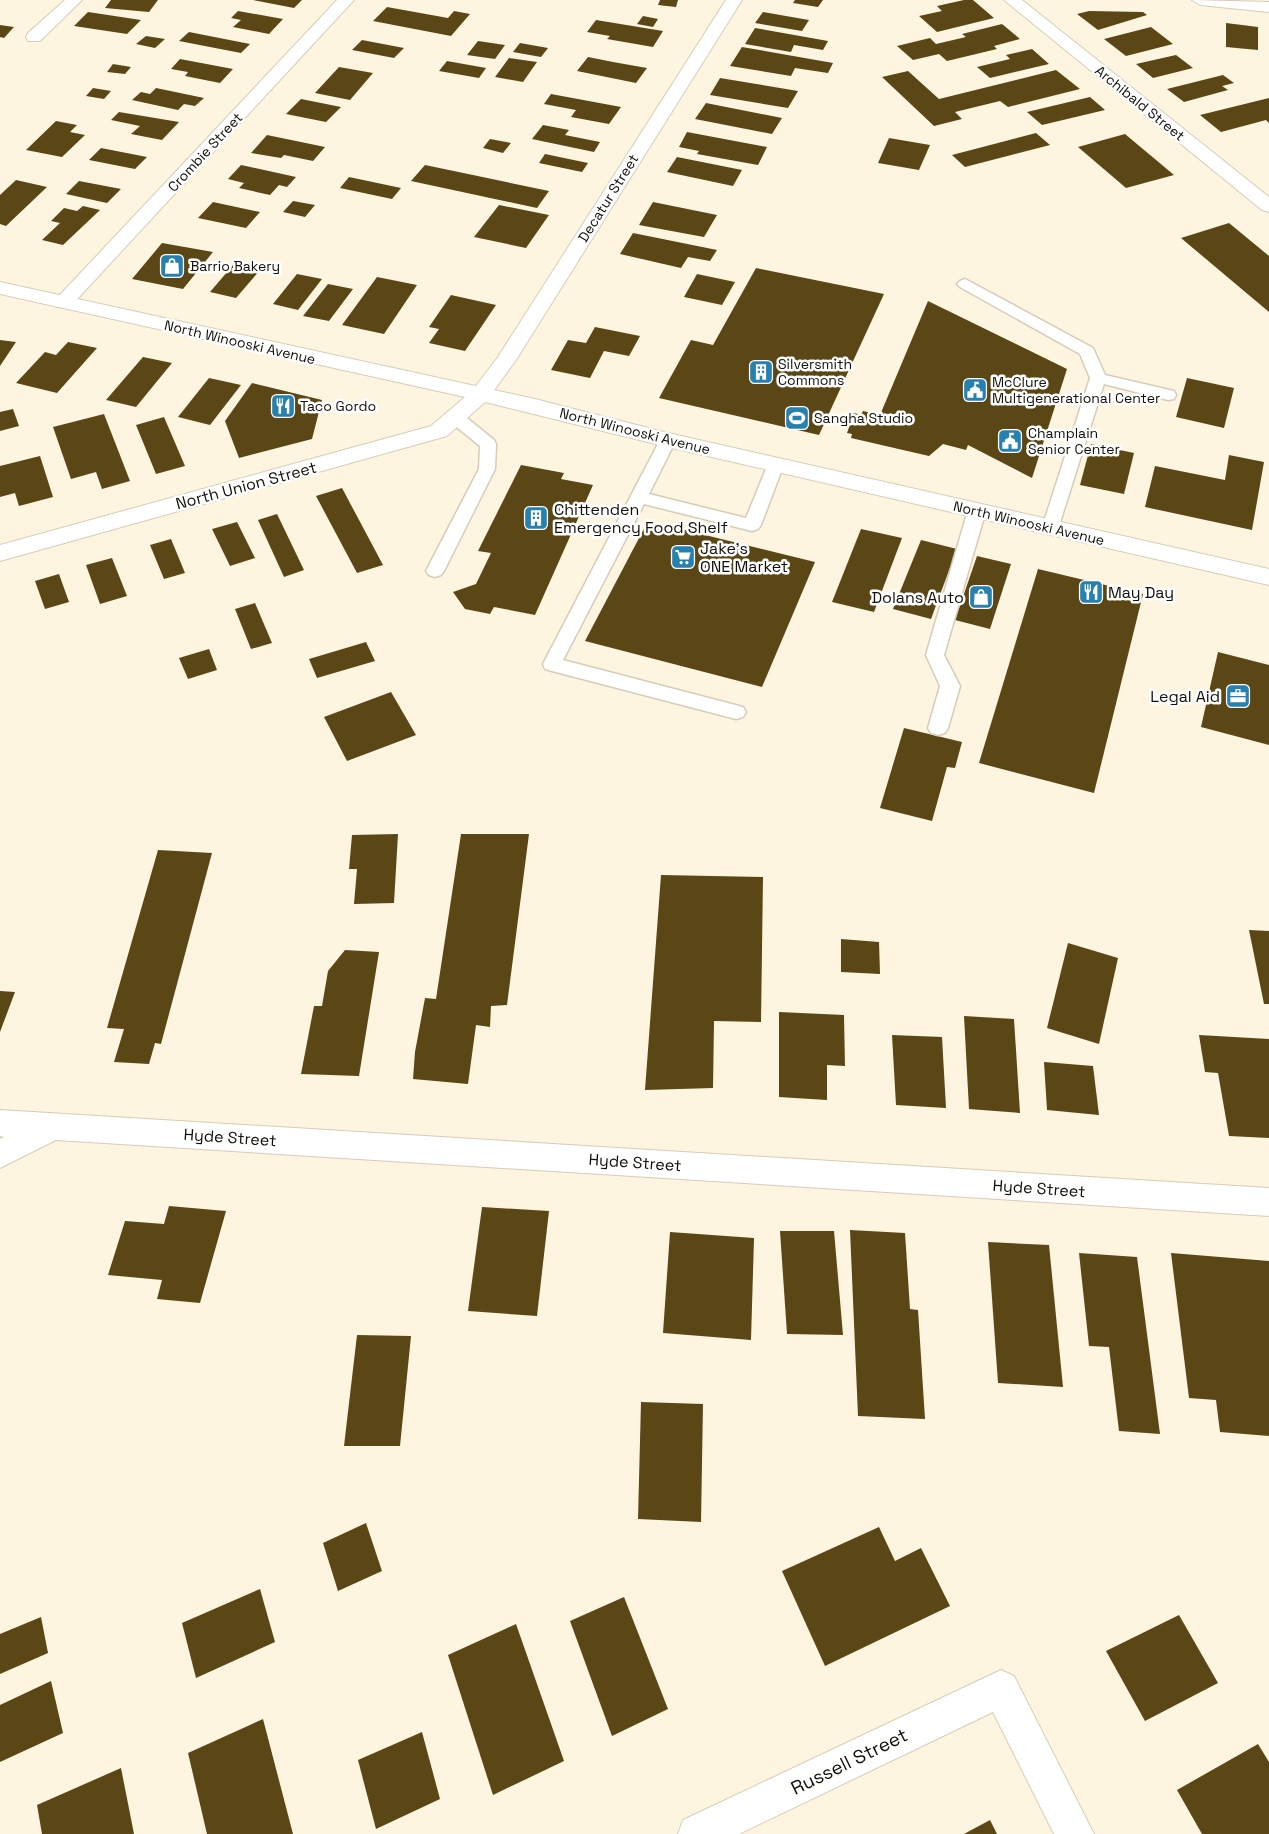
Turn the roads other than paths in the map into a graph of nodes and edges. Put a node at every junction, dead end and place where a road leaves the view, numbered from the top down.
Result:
1 (74, 0) edge
2 (346, 0) edge
3 (734, 0) edge
4 (1012, 0) edge
5 (1200, 0) edge
6 (1269, 7) edge
7 (34, 37) dead end
8 (1269, 206) edge
9 (965, 284) dead end
10 (0, 288) edge
11 (63, 303) junction
12 (1098, 378) junction
13 (480, 395) junction
14 (1168, 395) dead end
15 (455, 417) junction
16 (668, 440) junction
17 (776, 464) junction
18 (639, 497) junction
19 (977, 510) junction
20 (1051, 528) junction
21 (0, 553) edge
22 (435, 571) dead end
23 (1269, 577) edge
24 (736, 712) dead end
25 (938, 728) dead end
26 (0, 1123) edge
27 (54, 1126) junction
28 (0, 1154) edge
29 (1269, 1202) edge
30 (697, 1834) edge
31 (1075, 1834) edge

1 - 7 street
2 - 11 street, Crombie Street
3 - 13 street, Decatur Street
4 - 8 street, Archibald Street
5 - 6 street
9 - 12 lane
10 - 11 street, North Winooski Avenue
11 - 13 street, North Winooski Avenue
12 - 14 lane
12 - 20 lane
13 - 15 street, North Union Street
13 - 16 street, North Winooski Avenue
15 - 21 street, North Union Street
15 - 22 lane
16 - 17 street, North Winooski Avenue
16 - 18 lane
17 - 18 lane
17 - 19 street, North Winooski Avenue
18 - 24 lane
19 - 20 street, North Winooski Avenue
19 - 25 lane
20 - 23 street, North Winooski Avenue
26 - 27 street, Hyde Street
27 - 28 street
27 - 29 street, Hyde Street
30 - 31 street, Russell Street

